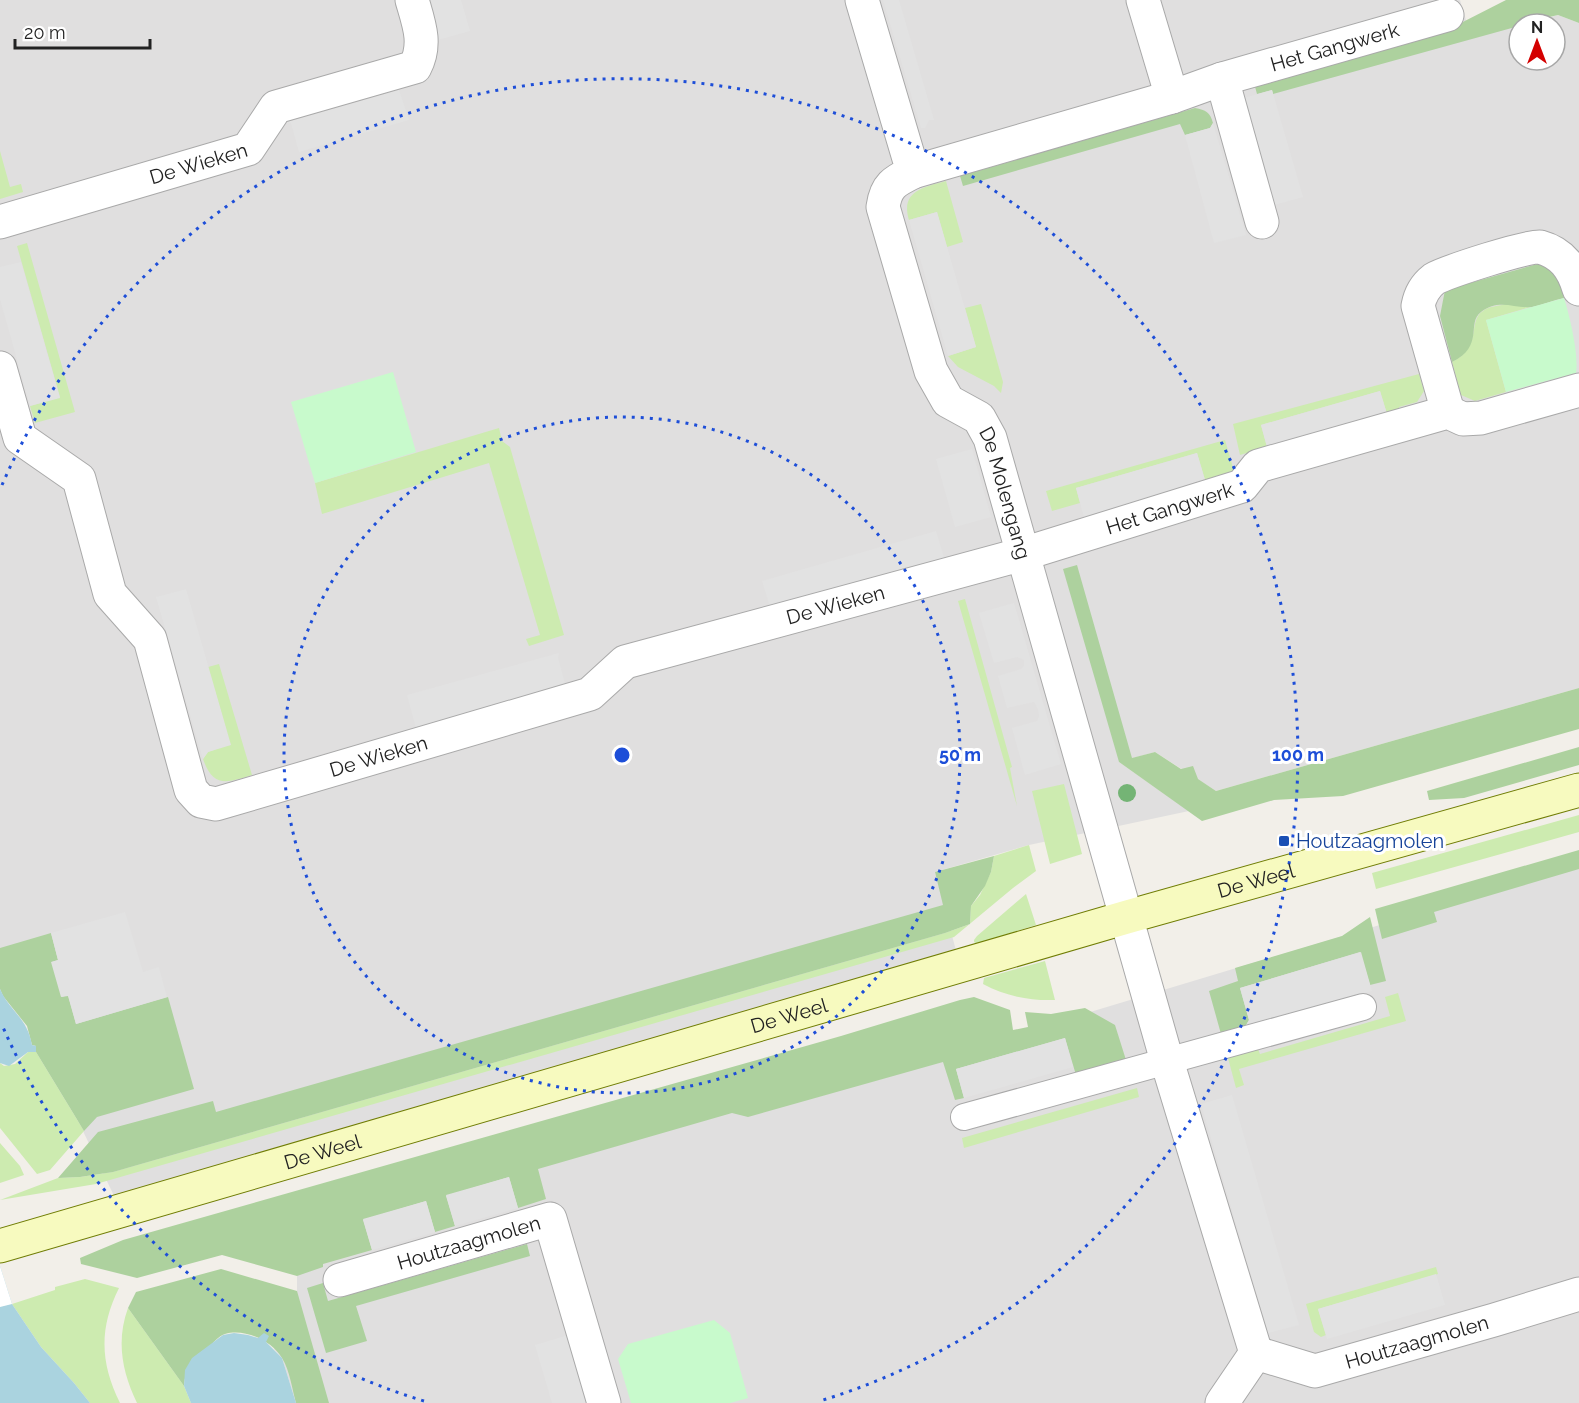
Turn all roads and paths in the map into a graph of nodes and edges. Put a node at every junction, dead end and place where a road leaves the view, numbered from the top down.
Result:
1 (412, 0) edge
2 (861, 0) edge
3 (1143, 0) edge
4 (1447, 15) dead end
5 (1222, 79) junction
6 (1172, 98) junction
7 (913, 172) junction
8 (0, 222) edge
9 (1262, 222) dead end
10 (1579, 289) edge
11 (0, 368) edge
12 (1579, 390) edge
13 (1448, 412) junction
14 (1023, 554) junction
15 (1579, 790) edge
16 (1127, 917) junction
17 (1363, 1007) dead end
18 (1167, 1061) junction
19 (964, 1117) dead end
20 (0, 1246) edge
21 (340, 1280) dead end
22 (1579, 1294) edge
23 (1256, 1353) junction
24 (604, 1403) edge
25 (1222, 1403) edge

1 - 8 street, De Wieken
2 - 7 street
3 - 6 street
4 - 5 street, Het Gangwerk
5 - 6 street, Het Gangwerk
5 - 9 street
6 - 7 street, Het Gangwerk
7 - 14 street, De Molengang
10 - 13 street
11 - 14 street, De Wieken
12 - 13 street, Het Gangwerk
13 - 14 street, Het Gangwerk
14 - 16 street, De Molengang
15 - 16 street, De Weel
16 - 18 street
16 - 20 street, De Weel
17 - 18 lane
18 - 19 lane
18 - 23 street
21 - 24 street, Houtzaagmolen
22 - 23 street, Houtzaagmolen
23 - 25 street

